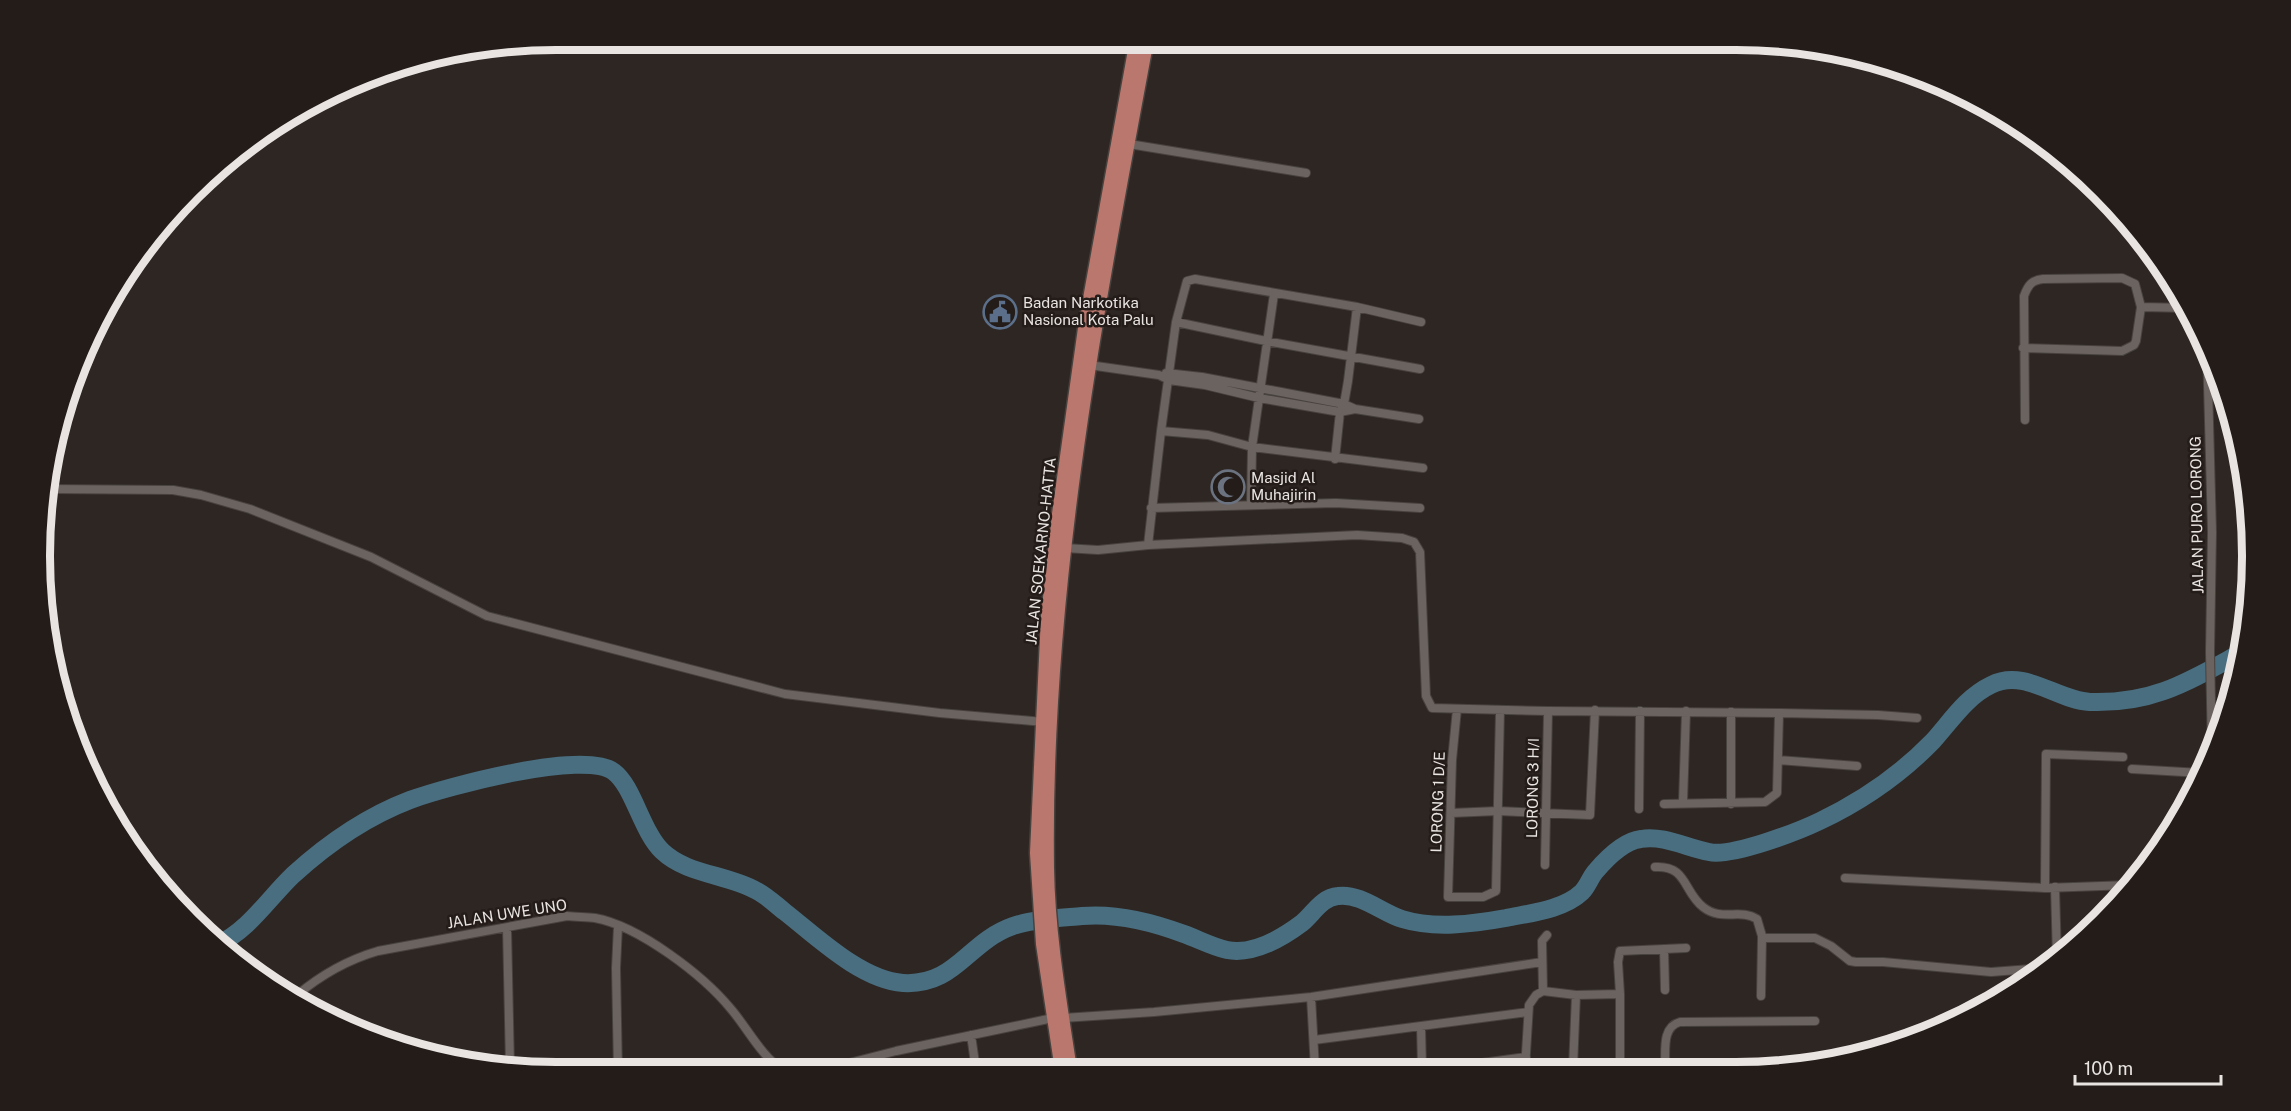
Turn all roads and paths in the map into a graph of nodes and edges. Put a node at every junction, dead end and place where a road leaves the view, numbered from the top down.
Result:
1 (1134, 50) edge
2 (1146, 50) edge
3 (1129, 144) junction
4 (1306, 173) dead end
5 (1116, 179) junction
6 (1274, 294) junction
7 (1357, 307) junction
8 (2141, 307) junction
9 (2176, 308) edge
10 (1176, 322) junction
11 (1421, 322) dead end
12 (1266, 341) junction
13 (2023, 348) junction
14 (1351, 357) junction
15 (1089, 365) junction
16 (1420, 369) dead end
17 (2208, 374) edge
18 (1169, 376) junction
19 (1259, 388) junction
20 (1259, 398) junction
21 (1342, 408) junction
22 (1419, 419) dead end
23 (2025, 420) dead end
24 (1076, 423) junction
25 (1161, 431) junction
26 (1252, 447) junction
27 (1335, 459) junction
28 (1424, 468) dead end
29 (54, 489) edge
30 (1251, 504) junction
31 (1151, 507) junction
32 (1420, 508) dead end
33 (1148, 544) junction
34 (1065, 548) junction
35 (1457, 709) junction
36 (1595, 710) junction
37 (1500, 711) junction
38 (1548, 711) junction
39 (1640, 711) junction
40 (1686, 711) junction
41 (1731, 712) junction
42 (1779, 713) junction
43 (1917, 718) dead end
44 (1048, 722) junction
45 (2211, 728) edge
46 (2123, 757) dead end
47 (1778, 760) junction
48 (1857, 766) dead end
49 (2132, 769) dead end
50 (2192, 772) edge
51 (1683, 802) junction
52 (1664, 804) dead end
53 (1731, 804) junction
54 (1639, 809) dead end
55 (1498, 811) junction
56 (1546, 812) junction
57 (1451, 813) junction
58 (1545, 865) dead end
59 (1655, 867) dead end
60 (1845, 878) dead end
61 (2119, 885) edge
62 (2055, 887) junction
63 (2045, 888) junction
64 (618, 926) junction
65 (507, 928) junction
66 (1547, 935) dead end
67 (1762, 936) junction
68 (2057, 946) edge
69 (1686, 948) dead end
70 (1664, 949) junction
71 (1542, 962) junction
72 (2026, 969) edge
73 (1665, 990) dead end
74 (1543, 991) junction
75 (300, 993) edge
76 (1620, 994) junction
77 (1576, 995) junction
78 (1761, 996) dead end
79 (1311, 997) junction
80 (1528, 1012) junction
81 (1058, 1018) junction
82 (1815, 1021) dead end
83 (1421, 1026) junction
84 (972, 1035) junction
85 (1314, 1040) junction
86 (1526, 1057) junction
87 (510, 1059) edge
88 (618, 1061) edge
89 (771, 1061) edge
90 (857, 1061) edge
91 (975, 1061) edge
92 (1060, 1061) edge
93 (1069, 1061) edge
94 (1315, 1061) edge
95 (1422, 1061) edge
96 (1497, 1061) edge
97 (1526, 1061) edge
98 (1573, 1061) edge
99 (1620, 1061) edge
100 (1665, 1061) edge

1 - 5 main road, JALAN SOEKARNO-HATTA
2 - 3 main road, JALAN SOEKARNO-HATTA
3 - 4 street
3 - 5 main road, JALAN SOEKARNO-HATTA
5 - 15 main road, JALAN SOEKARNO-HATTA
5 - 24 main road, JALAN SOEKARNO-HATTA
6 - 7 street
6 - 10 street
6 - 12 street
7 - 11 street
7 - 14 street
8 - 9 street
8 - 13 street
8 - 13 street
10 - 12 street
10 - 18 street
12 - 14 street
12 - 19 street
13 - 23 street
14 - 16 street
14 - 21 street
15 - 18 street
15 - 24 main road, JALAN SOEKARNO-HATTA
17 - 45 street, JALAN PURO LORONG
18 - 19 street
18 - 20 street
18 - 25 street
19 - 20 street
19 - 21 street
20 - 21 street
20 - 26 street
21 - 22 street
21 - 27 street
24 - 34 main road, JALAN SOEKARNO-HATTA
24 - 44 main road, JALAN SOEKARNO-HATTA
25 - 26 street
25 - 31 street
26 - 27 street
26 - 30 street
27 - 28 street
29 - 44 street
30 - 31 street
30 - 32 street
31 - 33 street
33 - 34 street
33 - 35 street
34 - 44 main road, JALAN SOEKARNO-HATTA
35 - 37 street
35 - 57 street, LORONG 1 D/E
36 - 38 street
36 - 39 street
36 - 56 street
37 - 38 street
37 - 55 street
38 - 56 street, LORONG 3 H/I
39 - 40 street
39 - 54 street
40 - 41 street
40 - 51 street
41 - 42 street
41 - 53 street
42 - 43 street
42 - 47 street
44 - 81 main road, JALAN SOEKARNO-HATTA
46 - 63 street
47 - 48 street
47 - 53 street
49 - 50 street
51 - 52 street
51 - 53 street
55 - 56 street
55 - 57 street
55 - 57 street, LORONG 1 D/E
56 - 58 street, LORONG 3 H/I
59 - 67 street
60 - 63 street
61 - 62 street
62 - 63 street
62 - 68 street
64 - 65 street, JALAN UWE UNO
64 - 88 street
64 - 89 street, JALAN UWE UNO
65 - 75 street, JALAN UWE UNO
65 - 87 street
66 - 71 street
67 - 72 street
67 - 78 street
69 - 70 street
70 - 73 street
70 - 76 street
71 - 74 street
71 - 79 street
74 - 77 street
74 - 80 street
76 - 77 street
76 - 99 street
77 - 98 street
79 - 81 street
79 - 85 street
80 - 83 street
80 - 86 street
81 - 84 street
81 - 92 main road, JALAN SOEKARNO-HATTA
81 - 93 main road, JALAN SOEKARNO-HATTA
82 - 100 street
83 - 85 street
83 - 95 street
84 - 90 street
84 - 91 street
85 - 94 street
86 - 96 street
86 - 97 street

